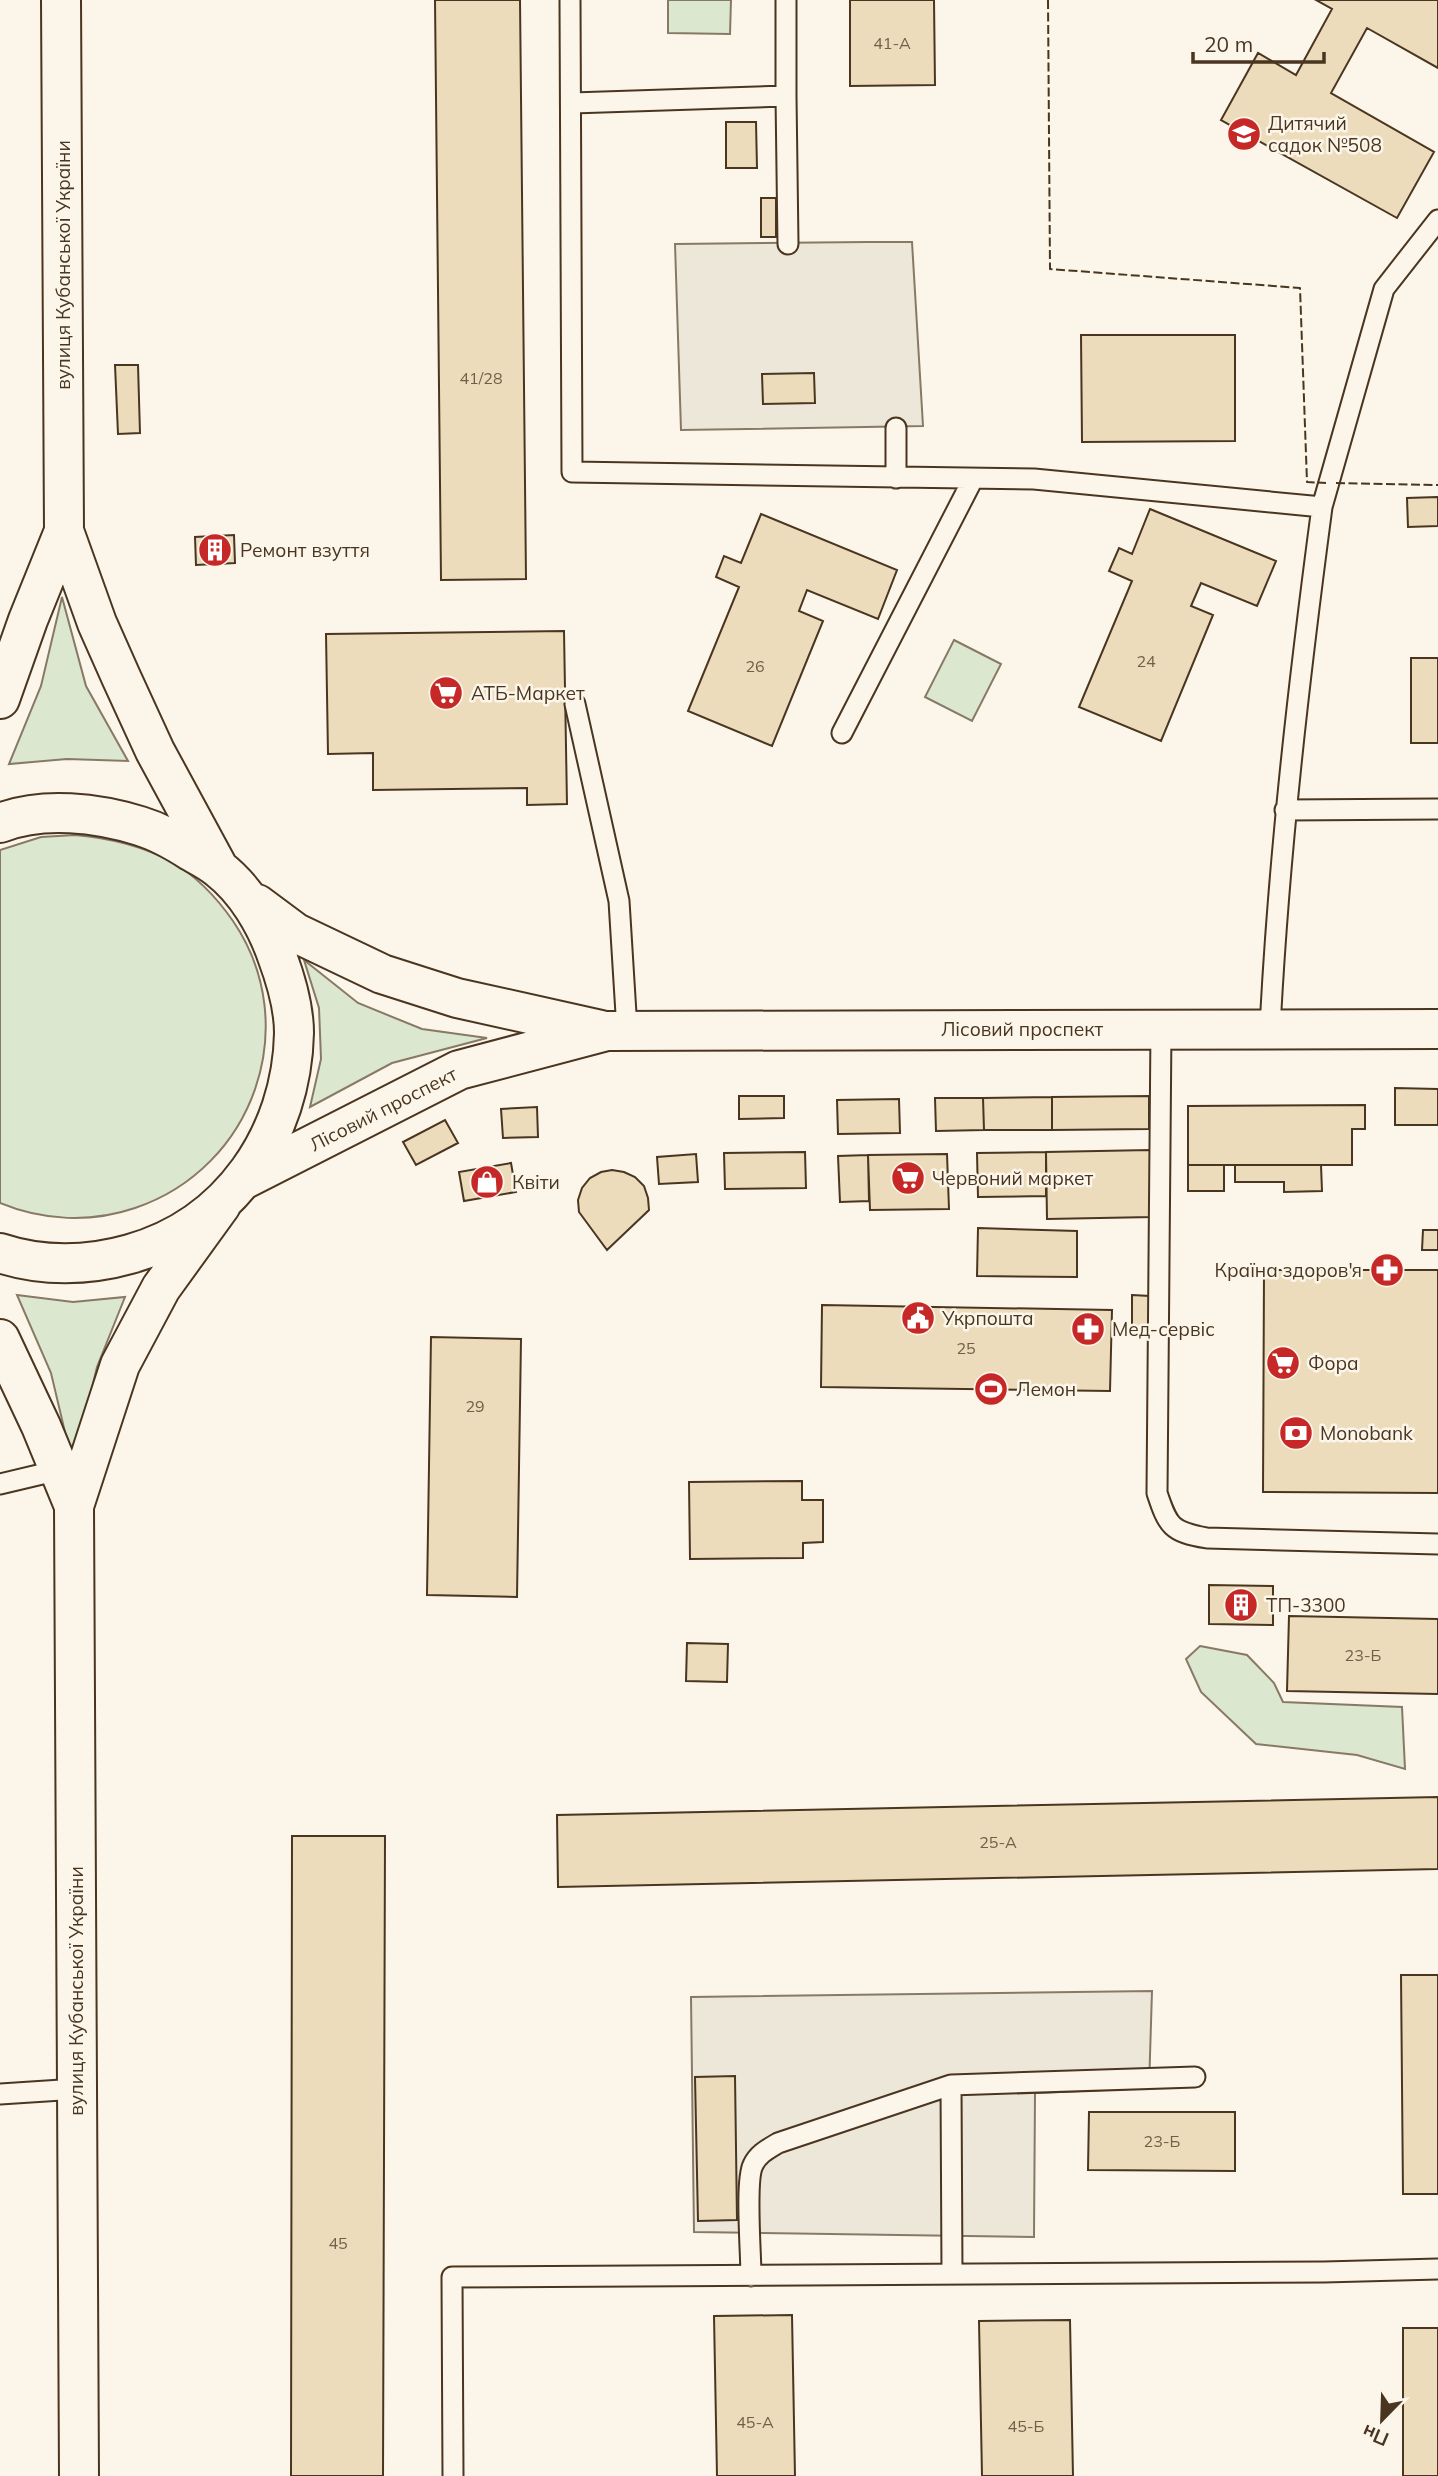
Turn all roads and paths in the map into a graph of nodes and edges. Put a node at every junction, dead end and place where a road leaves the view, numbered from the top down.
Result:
1 (61, 0) edge
2 (570, 0) edge
3 (786, 0) edge
4 (786, 96) junction
5 (572, 103) junction
6 (1438, 220) edge
7 (788, 244) dead end
8 (896, 428) dead end
9 (896, 478) junction
10 (974, 479) junction
11 (1322, 507) junction
12 (64, 531) junction
13 (0, 699) edge
14 (575, 704) dead end
15 (842, 733) dead end
16 (1438, 809) edge
17 (1285, 810) junction
18 (0, 824) edge
19 (231, 881) junction
20 (1161, 1028) junction
21 (1270, 1028) junction
22 (1438, 1029) edge
23 (617, 1030) junction
24 (233, 1192) junction
25 (0, 1253) edge
26 (0, 1339) edge
27 (59, 1470) junction
28 (0, 1484) edge
29 (74, 1506) junction
30 (1438, 1544) edge
31 (1195, 2077) dead end
32 (951, 2085) junction
33 (77, 2089) junction
34 (0, 2094) edge
35 (1438, 2269) edge
36 (952, 2274) junction
37 (751, 2276) junction
38 (79, 2476) edge
39 (453, 2476) edge

1 - 12 street, вулиця Кубанської України
2 - 5 lane
3 - 4 lane
4 - 5 lane
4 - 7 lane
5 - 9 lane
6 - 11 lane
8 - 9 lane
9 - 10 lane
10 - 11 lane
10 - 15 lane
11 - 17 lane
12 - 13 street, вулиця Кубанської України
12 - 19 street, вулиця Кубанської України
14 - 23 lane
16 - 17 lane
17 - 21 lane
18 - 19 street, Лісовий проспект
19 - 23 street, Лісовий проспект
19 - 24 street, вулиця Кубанської України
20 - 21 street, Лісовий проспект
20 - 23 street, Лісовий проспект
20 - 30 lane
21 - 22 street, Лісовий проспект
23 - 24 street, Лісовий проспект
24 - 25 street
24 - 29 street, вулиця Кубанської України
26 - 27 street, вулиця Кубанської України
27 - 28 lane
27 - 29 street, вулиця Кубанської України
29 - 33 street, вулиця Кубанської України
31 - 32 lane
32 - 36 lane
32 - 37 lane
33 - 34 lane
33 - 38 street, вулиця Кубанської України
35 - 36 lane
36 - 37 lane
37 - 39 lane

